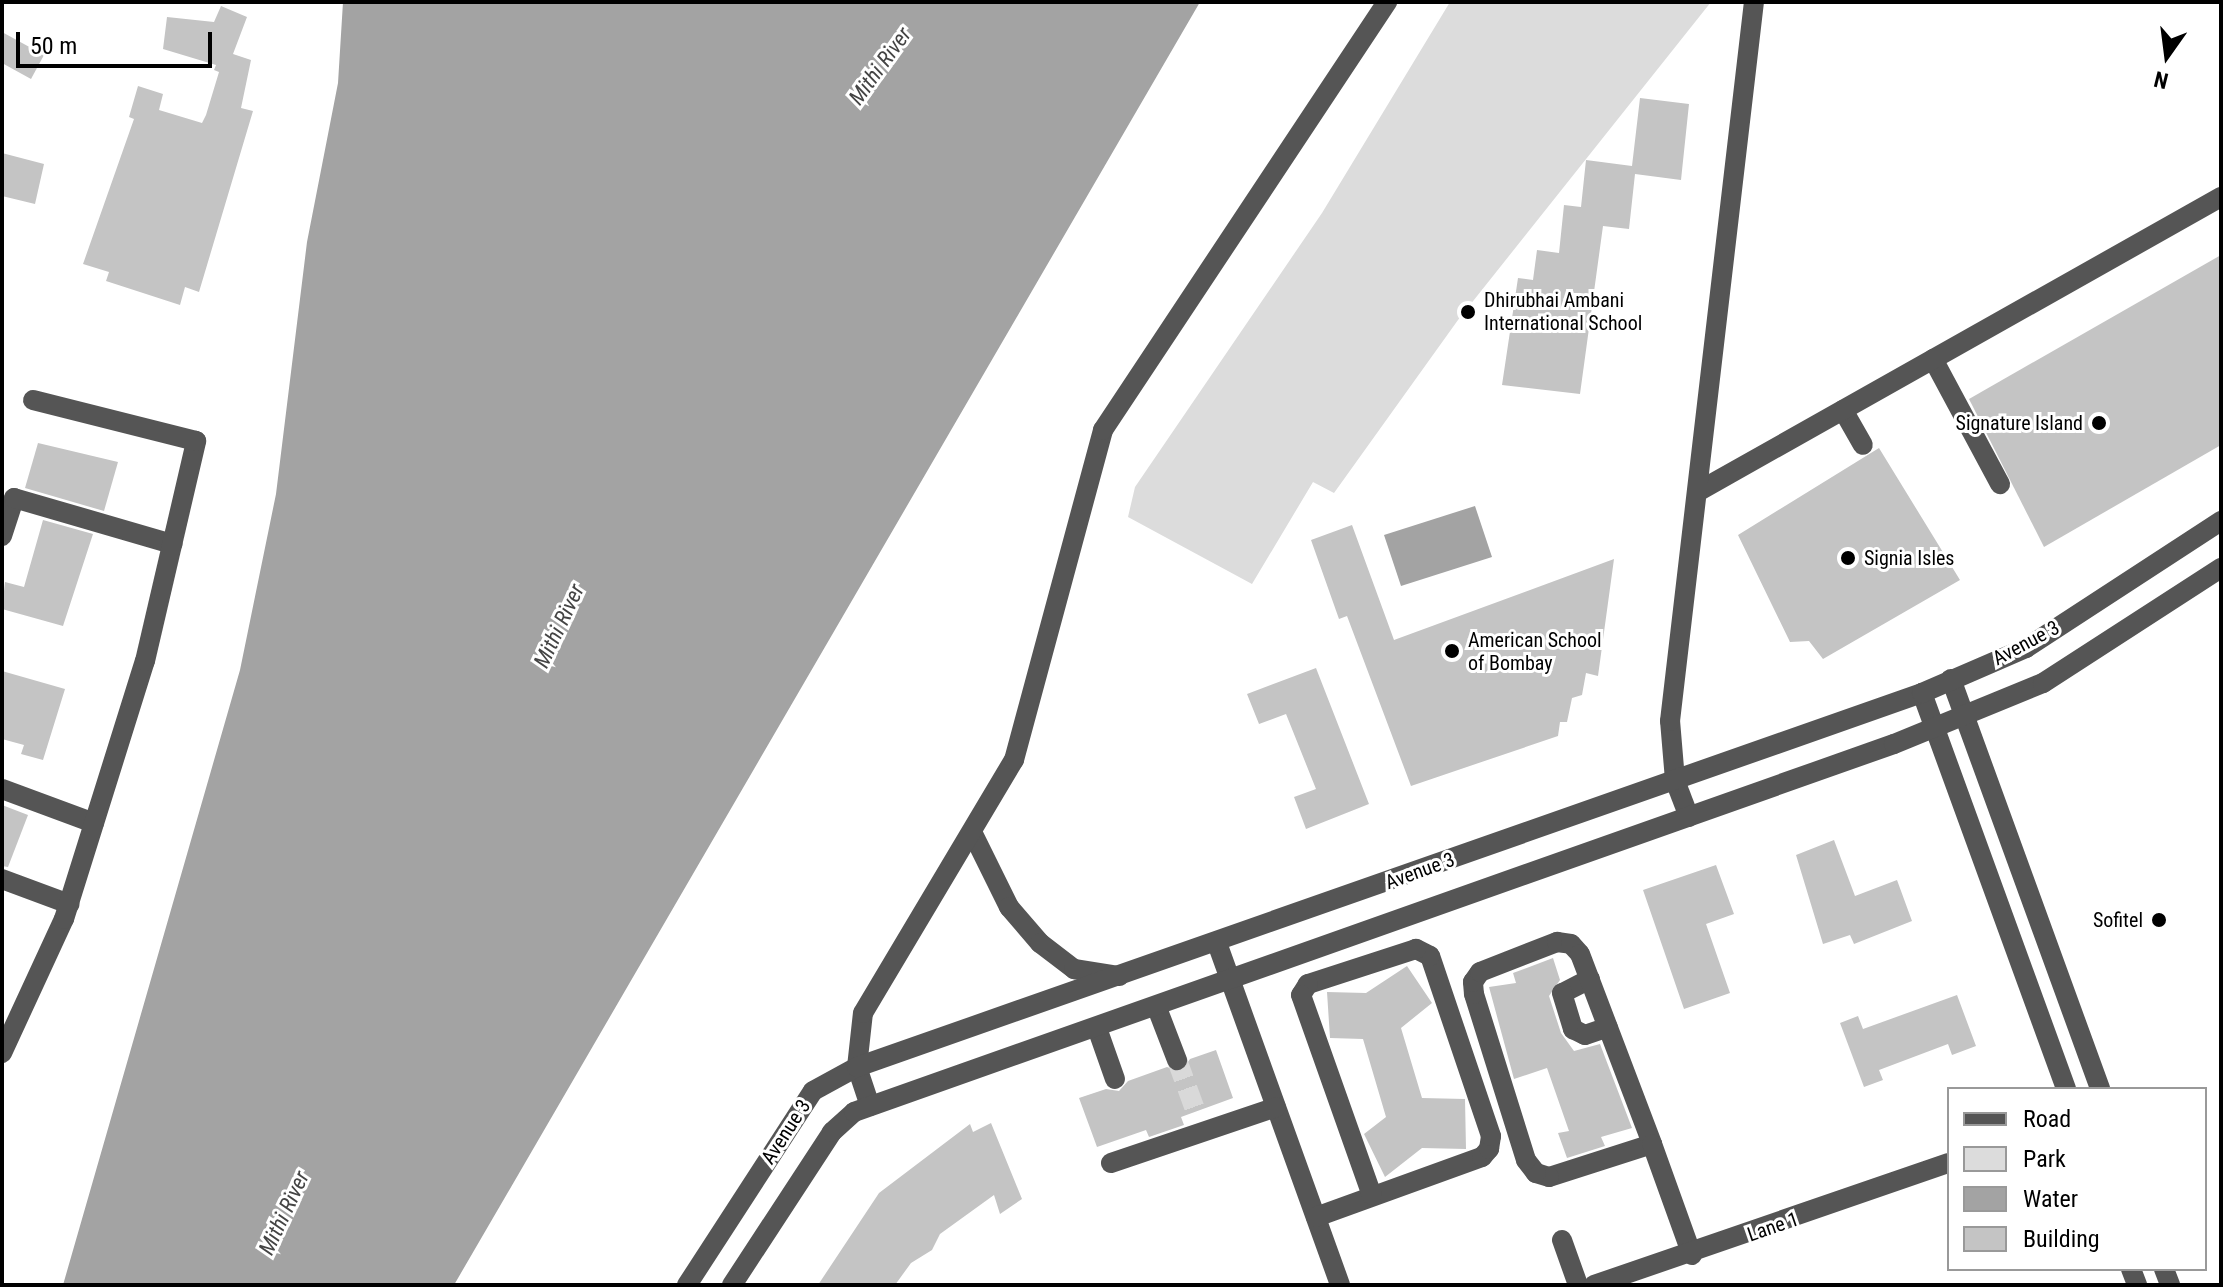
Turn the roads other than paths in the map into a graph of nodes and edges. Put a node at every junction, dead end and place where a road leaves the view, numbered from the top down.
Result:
1 (1387, 2) edge
2 (1754, 2) edge
3 (2221, 197) edge
4 (1933, 359) junction
5 (33, 400) dead end
6 (1843, 410) junction
7 (1863, 445) dead end
8 (2000, 484) dead end
9 (1699, 491) junction
10 (2221, 521) edge
11 (2, 536) edge
12 (172, 544) junction
13 (2221, 568) edge
14 (1951, 679) junction
15 (1922, 693) junction
16 (1965, 715) junction
17 (1937, 727) junction
18 (1675, 780) junction
19 (2, 789) edge
20 (1689, 817) junction
21 (94, 823) junction
22 (972, 832) junction
23 (2, 879) edge
24 (69, 904) junction
25 (1393, 923) junction
26 (1217, 943) junction
27 (1404, 951) junction
28 (1122, 977) junction
29 (1590, 979) junction
30 (1232, 982) junction
31 (1157, 1008) junction
32 (1608, 1027) junction
33 (1097, 1028) junction
34 (2, 1053) edge
35 (1177, 1060) tunnel mouth
36 (857, 1067) junction
37 (1115, 1079) dead end
38 (2065, 1087) edge
39 (2099, 1087) edge
40 (870, 1106) junction
41 (1276, 1107) junction
42 (1652, 1144) junction
43 (1111, 1163) dead end
44 (1947, 1164) edge
45 (1372, 1195) junction
46 (1316, 1217) junction
47 (1562, 1240) dead end
48 (1692, 1255) junction
49 (687, 1285) edge
50 (732, 1285) edge
51 (1340, 1285) edge
52 (1578, 1285) edge
53 (1594, 1285) edge

1 - 22 street
2 - 9 street
3 - 4 street
4 - 6 street
4 - 8 street
5 - 12 street
6 - 7 street
6 - 9 street
9 - 18 street
10 - 14 street, Avenue 3
11 - 12 street
12 - 21 street
13 - 16 street, Avenue 3
14 - 15 street, Avenue 3
14 - 16 street
15 - 17 street
15 - 18 street, Avenue 3
16 - 17 street, Avenue 3
16 - 39 street
17 - 20 street, Avenue 3
17 - 38 street
18 - 20 street
18 - 26 street, Avenue 3
19 - 21 street
20 - 25 street, Avenue 3
21 - 24 street
22 - 28 street
22 - 36 street
23 - 24 street
24 - 34 street
25 - 27 street
25 - 30 street, Avenue 3
26 - 28 street, Avenue 3
26 - 30 street
27 - 45 street
27 - 45 street
28 - 36 street, Avenue 3
29 - 32 street
29 - 32 street
29 - 42 street
30 - 31 street, Avenue 3
30 - 41 street
31 - 33 street, Avenue 3
31 - 35 street
32 - 42 street
33 - 37 street
33 - 40 street, Avenue 3
36 - 40 street
36 - 49 street, Avenue 3
40 - 50 street, Avenue 3
41 - 43 street
41 - 46 street
42 - 48 street
44 - 48 street, Lane 1
45 - 46 street
46 - 51 street
47 - 52 street
48 - 53 street, Lane 1

